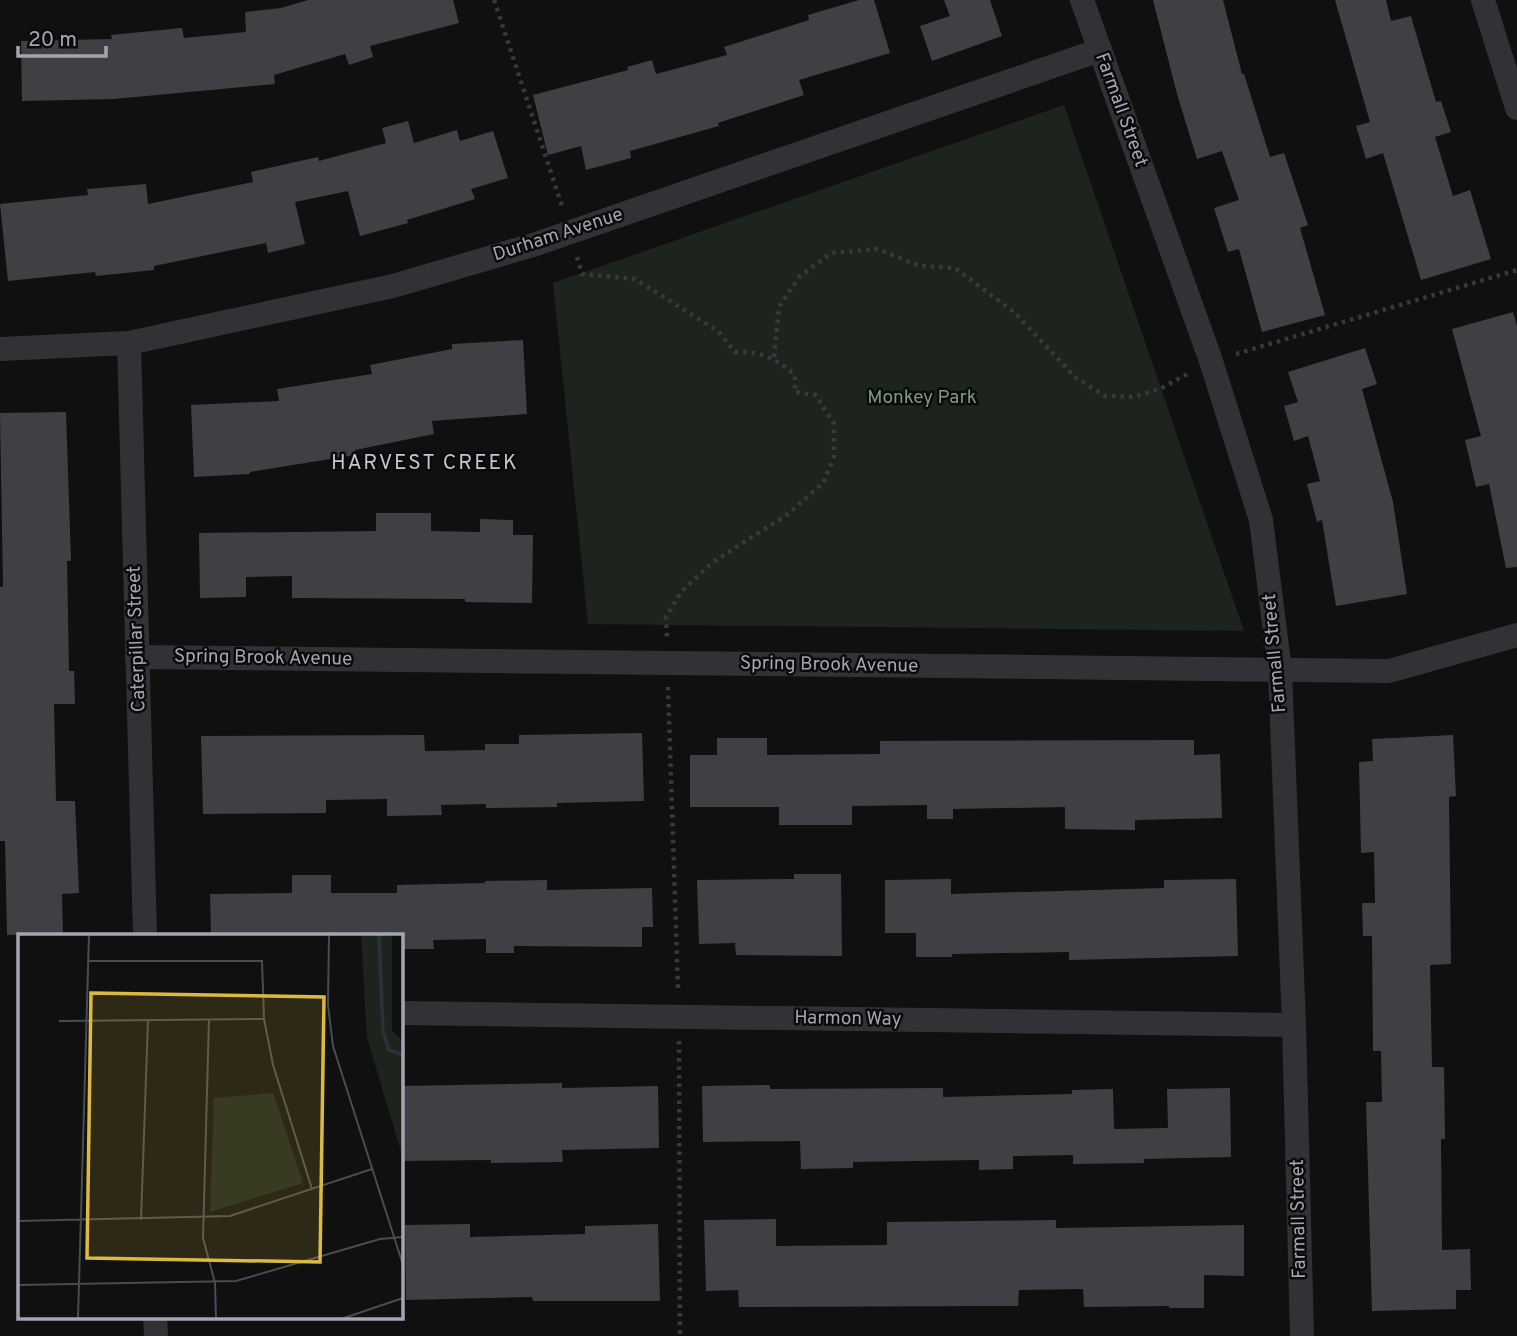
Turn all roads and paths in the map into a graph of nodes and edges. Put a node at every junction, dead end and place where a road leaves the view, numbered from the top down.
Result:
1 (494, 0) edge
2 (1082, 0) edge
3 (1483, 0) edge
4 (1100, 50) junction
5 (1517, 108) edge
6 (570, 232) junction
7 (1517, 270) edge
8 (129, 343) junction
9 (0, 349) edge
10 (774, 357) junction
11 (1211, 361) junction
12 (1517, 635) edge
13 (137, 657) junction
14 (668, 663) junction
15 (1280, 671) junction
16 (145, 934) edge
17 (402, 1013) edge
18 (679, 1017) junction
19 (1294, 1025) junction
20 (155, 1318) edge
21 (156, 1336) edge
22 (680, 1336) edge
23 (1302, 1336) edge

1 - 6 path
2 - 4 street, Farmall Street
3 - 5 street
4 - 6 street, Durham Avenue
4 - 11 street, Farmall Street
6 - 8 street, Durham Avenue
6 - 10 path
7 - 11 path
8 - 9 street, Durham Avenue
8 - 13 street, Caterpillar Street
10 - 11 path
10 - 14 path
11 - 15 street, Farmall Street
12 - 15 street, Spring Brook Avenue
13 - 14 street, Spring Brook Avenue
13 - 16 street, Caterpillar Street
14 - 15 street, Spring Brook Avenue
14 - 18 path
15 - 19 street, Farmall Street
17 - 18 street, Harmon Way
18 - 19 street, Harmon Way
18 - 22 path
19 - 23 street, Farmall Street
20 - 21 street

